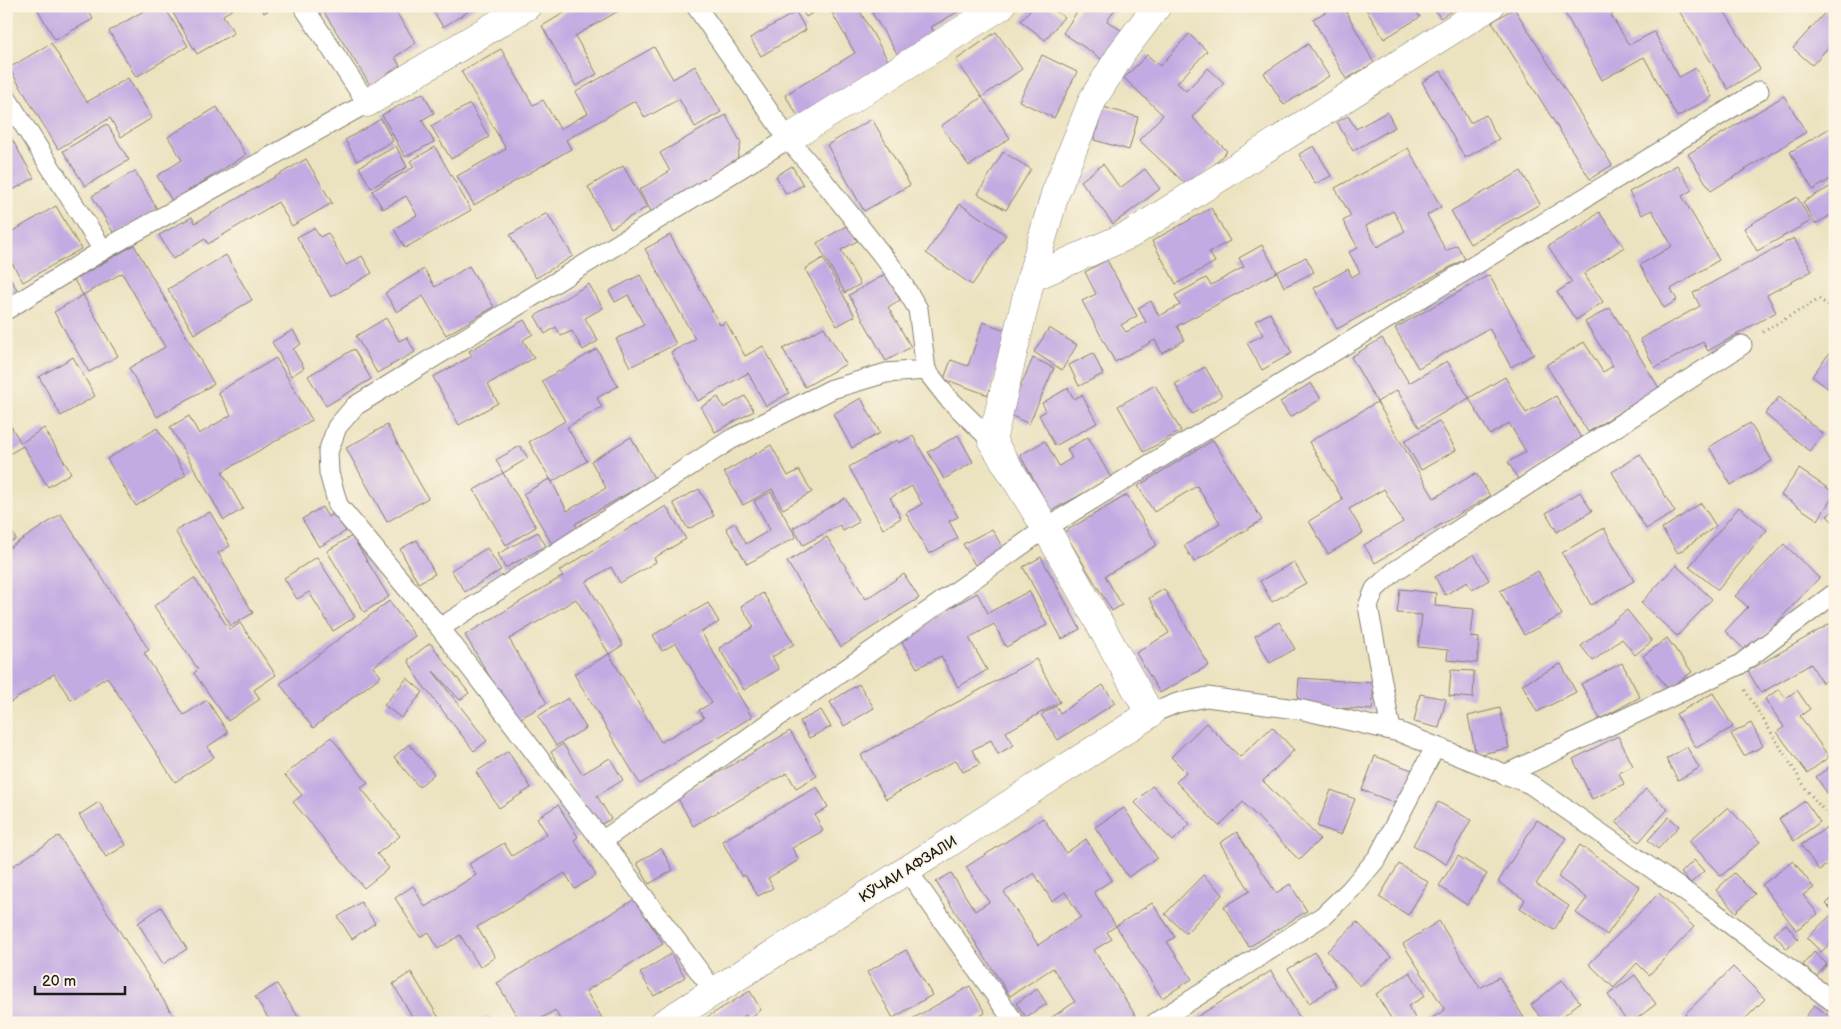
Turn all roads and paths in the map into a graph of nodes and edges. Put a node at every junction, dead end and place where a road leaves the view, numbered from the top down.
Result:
1 (303, 6) edge
2 (527, 6) edge
3 (696, 6) edge
4 (1001, 6) edge
5 (1157, 6) edge
6 (1490, 6) edge
7 (1759, 91) dead end
8 (6, 97) edge
9 (366, 104) junction
10 (788, 139) junction
11 (103, 250) junction
12 (1031, 278) junction
13 (6, 310) edge
14 (1835, 310) edge
15 (1742, 345) joint
16 (926, 370) junction
17 (992, 441) junction
18 (1046, 528) junction
19 (1835, 593) edge
20 (440, 628) junction
21 (1731, 668) junction
22 (1150, 714) junction
23 (1391, 730) junction
24 (1435, 747) junction
25 (1504, 774) junction
26 (1835, 824) edge
27 (602, 841) junction
28 (907, 870) junction
29 (714, 992) junction
30 (1835, 1003) edge
31 (664, 1023) edge
32 (1015, 1023) edge
33 (1155, 1023) edge

1 - 9 lane
2 - 9 street
3 - 10 lane
4 - 10 street
5 - 12 street
6 - 12 street
7 - 18 lane
8 - 11 lane
9 - 11 lane
10 - 16 lane
10 - 20 lane
11 - 13 lane
12 - 17 street
14 - 15 path
15 - 23 lane
16 - 17 lane
16 - 20 lane
17 - 18 street
18 - 22 street
18 - 27 lane
19 - 21 lane
20 - 27 lane
21 - 25 lane
21 - 26 path
22 - 23 lane
22 - 28 street, КӮЧАИ АФЗАЛИ
23 - 24 lane
24 - 25 lane
24 - 33 lane
25 - 30 lane
27 - 29 lane
28 - 29 street, КӮЧАИ АФЗАЛИ
28 - 32 lane
29 - 31 street, КӮЧАИ АФЗАЛИ

